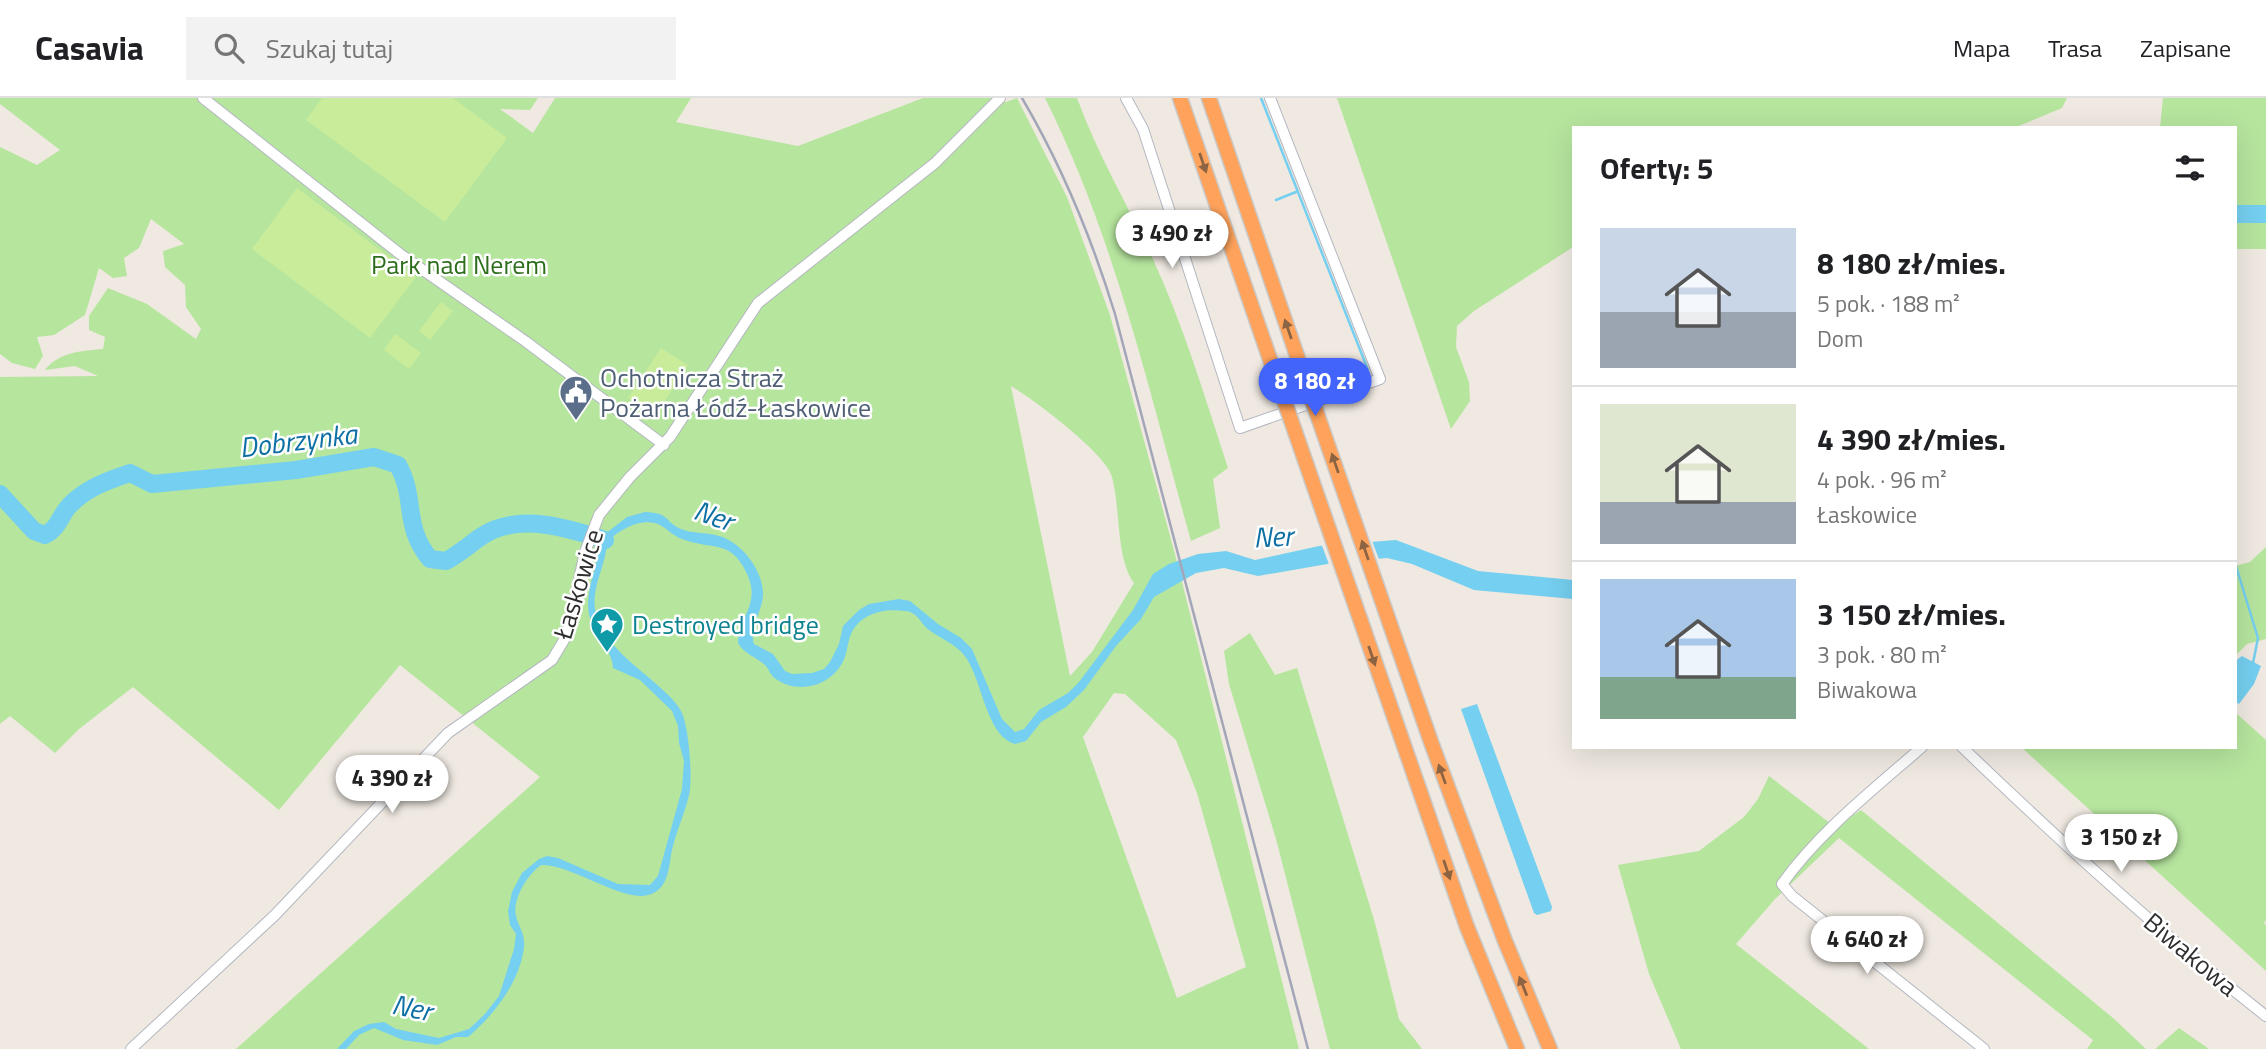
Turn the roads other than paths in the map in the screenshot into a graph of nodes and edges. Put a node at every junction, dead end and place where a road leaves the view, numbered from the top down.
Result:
1 (203, 98) edge
2 (1000, 98) edge
3 (1126, 98) edge
4 (1180, 98) edge
5 (1209, 98) edge
6 (1270, 98) edge
7 (664, 444) junction
8 (1920, 749) edge
9 (1964, 749) edge
10 (2266, 1016) edge
11 (131, 1049) edge
12 (1517, 1049) edge
13 (1550, 1049) edge
14 (1984, 1049) edge

1 - 7 street
2 - 7 street, Łaskowice
3 - 6 street
4 -> 12 highway, bridge
13 -> 5 highway, bridge
7 - 11 street, Łaskowice
8 - 14 street
9 - 10 street, Biwakowa

